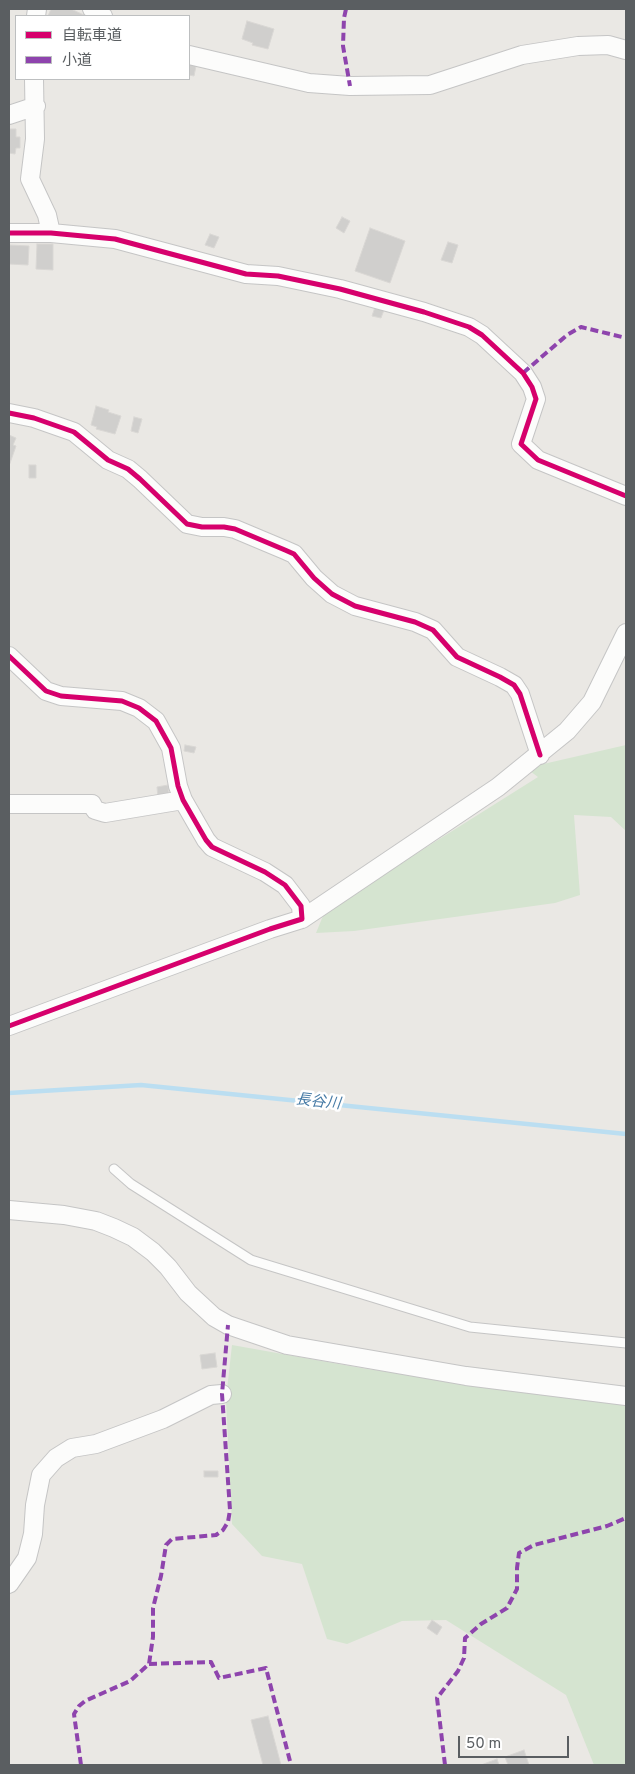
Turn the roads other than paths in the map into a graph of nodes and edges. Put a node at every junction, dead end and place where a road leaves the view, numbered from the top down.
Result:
1 (626, 50) edge
2 (190, 55) edge
3 (34, 80) edge
4 (36, 106) junction
5 (9, 116) edge
6 (9, 233) edge
7 (51, 233) junction
8 (9, 413) edge
9 (626, 496) edge
10 (626, 633) edge
11 (9, 656) edge
12 (540, 755) junction
13 (183, 800) junction
14 (9, 804) edge
15 (302, 919) junction
16 (9, 1026) edge
17 (114, 1169) dead end
18 (9, 1210) edge
19 (626, 1343) edge
20 (222, 1394) dead end
21 (626, 1396) edge
22 (9, 1584) edge

1 - 2 street
3 - 4 street
4 - 5 street
4 - 7 street
6 - 7 street
7 - 9 street
8 - 12 street
10 - 12 street
11 - 13 street
12 - 15 street
13 - 14 street
13 - 15 street
15 - 16 street
17 - 19 lane
18 - 21 street
20 - 22 street

